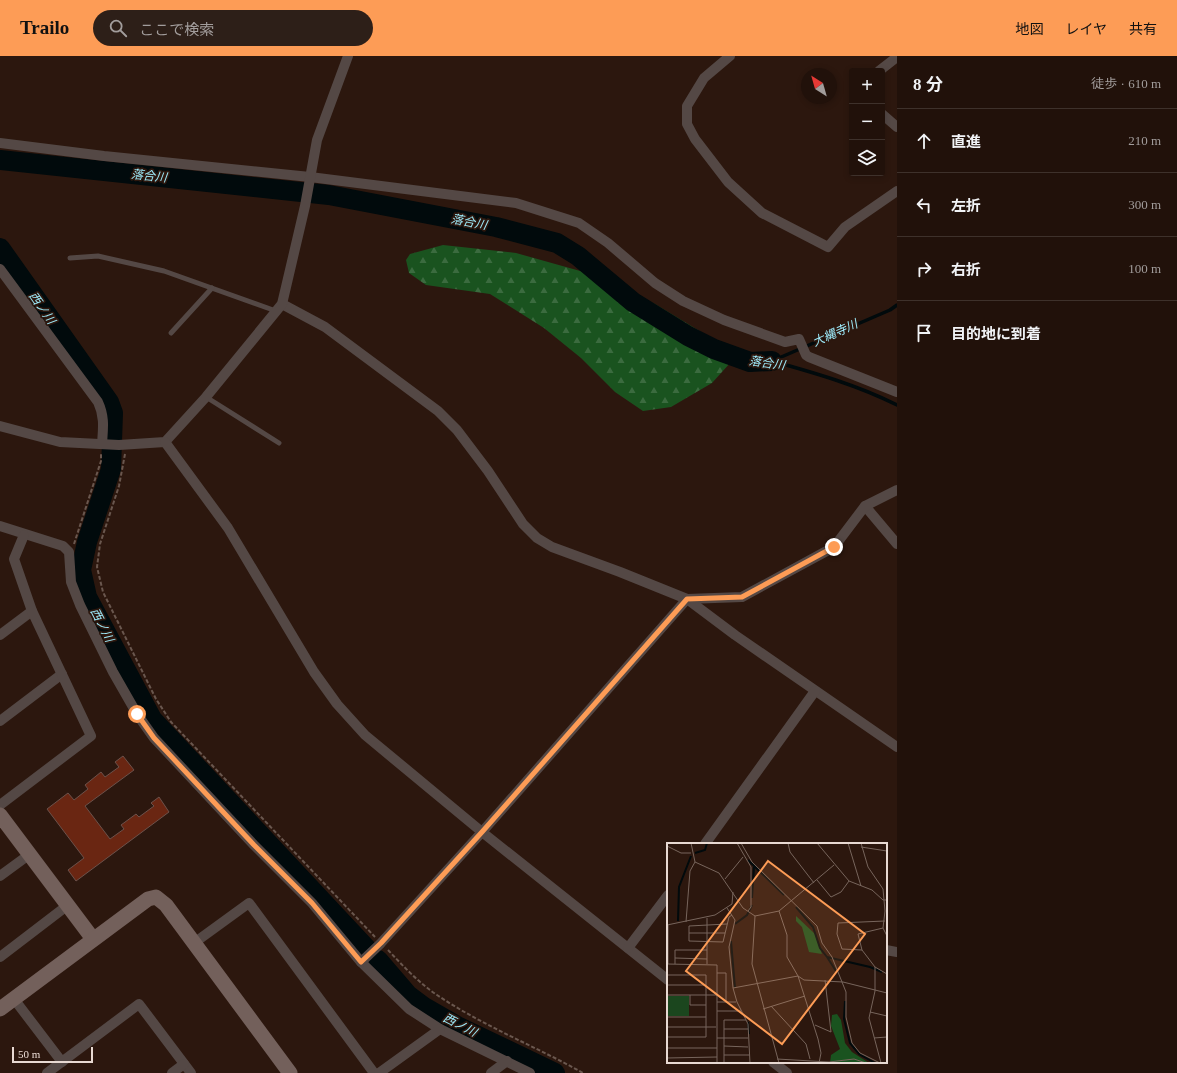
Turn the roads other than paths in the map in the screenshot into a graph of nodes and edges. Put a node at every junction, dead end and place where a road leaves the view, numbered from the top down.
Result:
1 (348, 56) edge
2 (730, 56) edge
3 (897, 57) edge
4 (884, 68) edge
5 (885, 117) edge
6 (897, 127) edge
7 (0, 143) edge
8 (309, 179) junction
9 (897, 191) edge
10 (70, 258) dead end
11 (0, 269) edge
12 (212, 288) junction
13 (279, 308) junction
14 (171, 333) dead end
15 (897, 392) edge
16 (206, 397) junction
17 (0, 426) edge
18 (166, 442) junction
19 (279, 443) dead end
20 (105, 444) junction
21 (897, 490) edge
22 (864, 506) junction
23 (0, 526) edge
24 (24, 535) junction
25 (897, 544) edge
26 (687, 599) junction
27 (32, 611) junction
28 (0, 635) edge
29 (62, 674) junction
30 (815, 691) junction
31 (0, 721) edge
32 (897, 747) edge
33 (0, 805) edge
34 (0, 815) edge
35 (482, 832) junction
36 (706, 843) edge
37 (30, 854) junction
38 (0, 876) edge
39 (667, 899) edge
40 (68, 906) junction
41 (93, 939) junction
42 (194, 943) junction
43 (628, 948) junction
44 (887, 950) edge
45 (897, 952) edge
46 (0, 957) edge
47 (361, 962) junction
48 (667, 979) edge
49 (14, 999) junction
50 (0, 1009) edge
51 (440, 1029) junction
52 (507, 1061) junction
53 (62, 1062) junction
54 (774, 1063) edge
55 (184, 1064) junction
56 (47, 1073) edge
57 (172, 1073) edge
58 (191, 1073) edge
59 (290, 1073) edge
60 (374, 1073) edge
61 (379, 1073) edge
62 (491, 1073) edge
63 (530, 1073) edge
64 (787, 1073) edge

1 - 8 street
2 - 9 street
3 - 4 street
5 - 6 street
7 - 8 street
8 - 13 street
8 - 15 street
10 - 12 lane
11 - 20 street
12 - 13 lane
12 - 14 lane
13 - 16 street
13 - 26 street
16 - 18 street
16 - 19 lane
17 - 20 street
18 - 20 street
18 - 35 street
21 - 22 street
22 - 25 street
22 - 26 street
23 - 24 street
24 - 27 street
24 - 47 street
26 - 30 street
26 - 35 street
27 - 28 street
27 - 29 street
29 - 31 street
29 - 33 street
30 - 32 street
30 - 36 street
34 - 37 street
35 - 43 street
35 - 47 street
37 - 38 street
37 - 40 street
39 - 43 street
40 - 41 street
40 - 46 street
41 - 42 street
41 - 49 street
42 - 59 street
42 - 60 street
43 - 48 street
44 - 45 street
47 - 51 street
49 - 50 street
49 - 53 street
51 - 52 street
51 - 61 street
52 - 62 street
52 - 63 street
53 - 55 street
53 - 56 street
54 - 64 street
55 - 57 street
55 - 58 street

